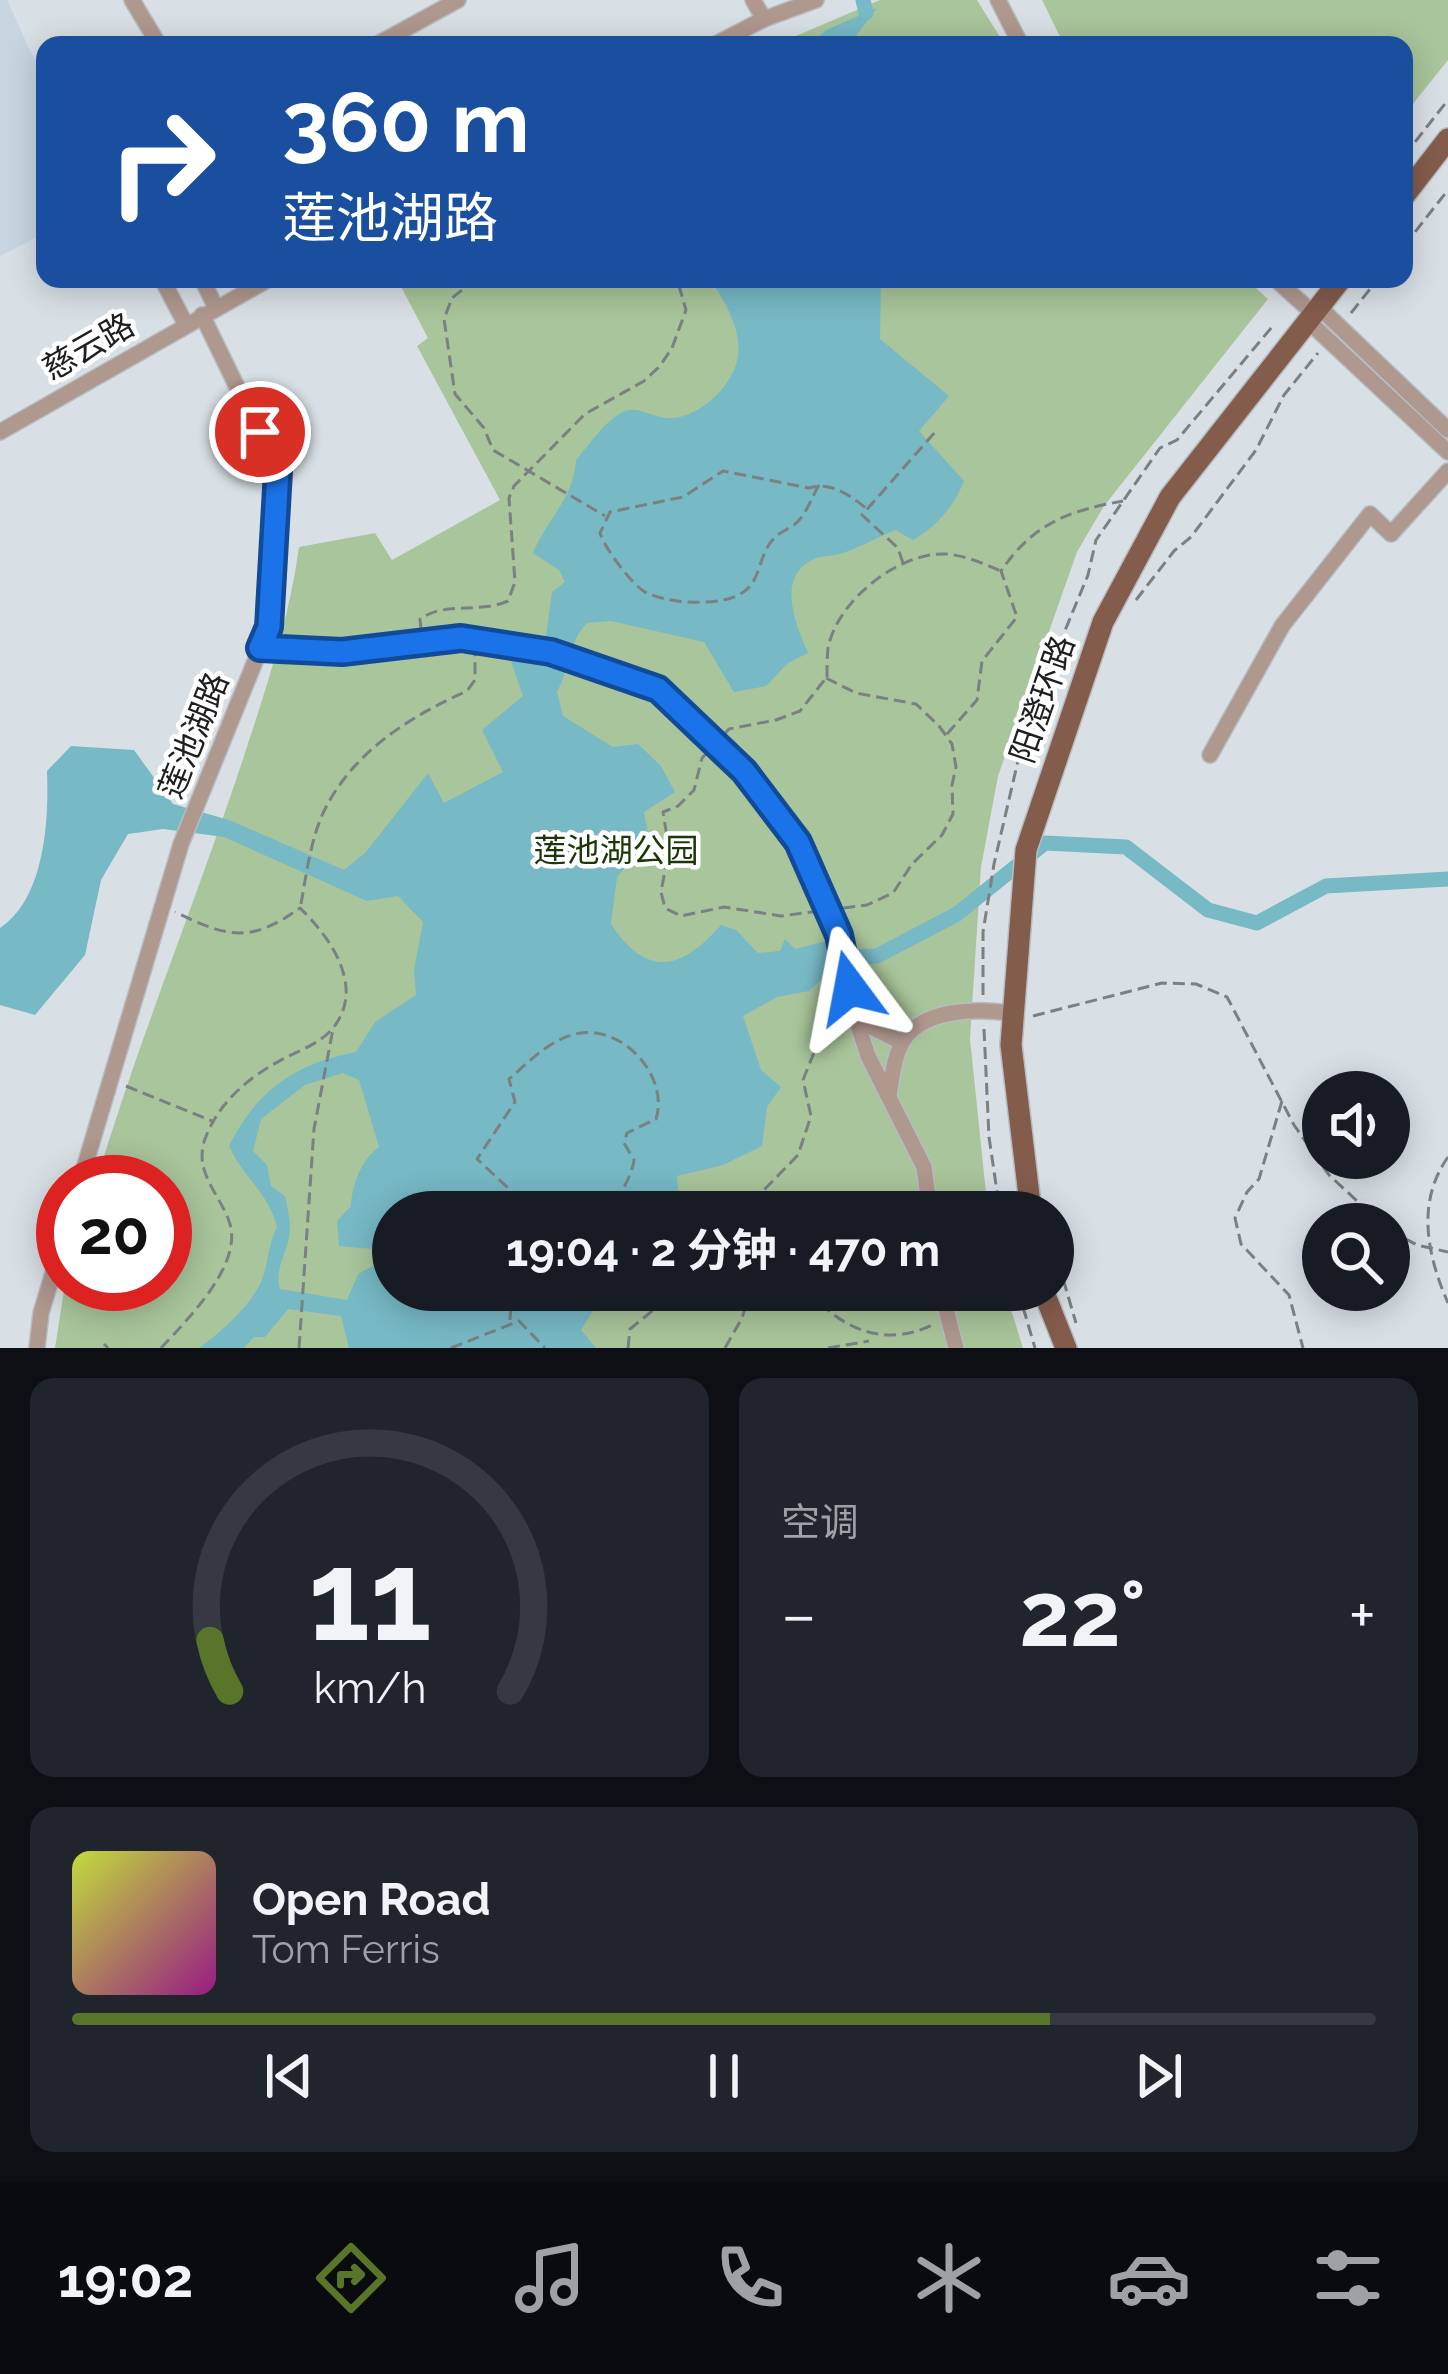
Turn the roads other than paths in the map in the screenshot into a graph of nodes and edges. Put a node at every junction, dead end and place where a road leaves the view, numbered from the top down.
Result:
1 (132, 0) edge
2 (458, 0) edge
3 (753, 0) edge
4 (816, 0) edge
5 (998, 0) edge
6 (764, 19) junction
7 (154, 36) edge
8 (392, 36) edge
9 (731, 36) edge
10 (1016, 36) edge
11 (1448, 139) edge
12 (1413, 184) edge
13 (167, 288) edge
14 (204, 288) edge
15 (252, 288) edge
16 (1285, 288) edge
17 (1334, 288) edge
18 (209, 311) junction
19 (1314, 314) junction
20 (186, 325) junction
21 (1334, 334) junction
22 (1448, 430) edge
23 (0, 432) edge
24 (1448, 452) edge
25 (1448, 471) edge
26 (260, 648) junction
27 (1210, 755) dead end
28 (1014, 1014) junction
29 (856, 1019) junction
30 (901, 1042) junction
31 (889, 1095) junction
32 (88, 1155) edge
33 (927, 1191) edge
34 (1028, 1191) edge
35 (42, 1311) edge
36 (944, 1311) edge
37 (1055, 1311) edge
38 (1073, 1341) edge
39 (37, 1348) edge
40 (956, 1348) edge

1 - 7 street
2 - 8 street
3 - 6 street
4 - 6 street
5 - 10 street
6 - 9 street
11 - 12 main road
13 - 20 street
14 - 18 street, 莲池湖路
15 - 18 street, 慈云路
16 - 19 street
17 - 19 main road, 阳澄环路
18 - 20 street, 慈云路
18 - 26 street, 莲池湖路
19 - 21 street
19 - 28 main road, 阳澄环路
20 - 23 street, 慈云路
21 - 22 street
21 - 24 street
25 - 27 street
26 - 29 street
26 - 32 street, 莲池湖路
28 - 30 street
28 - 34 main road, 阳澄环路
29 - 30 street
29 - 31 street
30 - 31 street
31 - 33 street
35 - 39 street
36 - 40 street
37 - 38 main road

